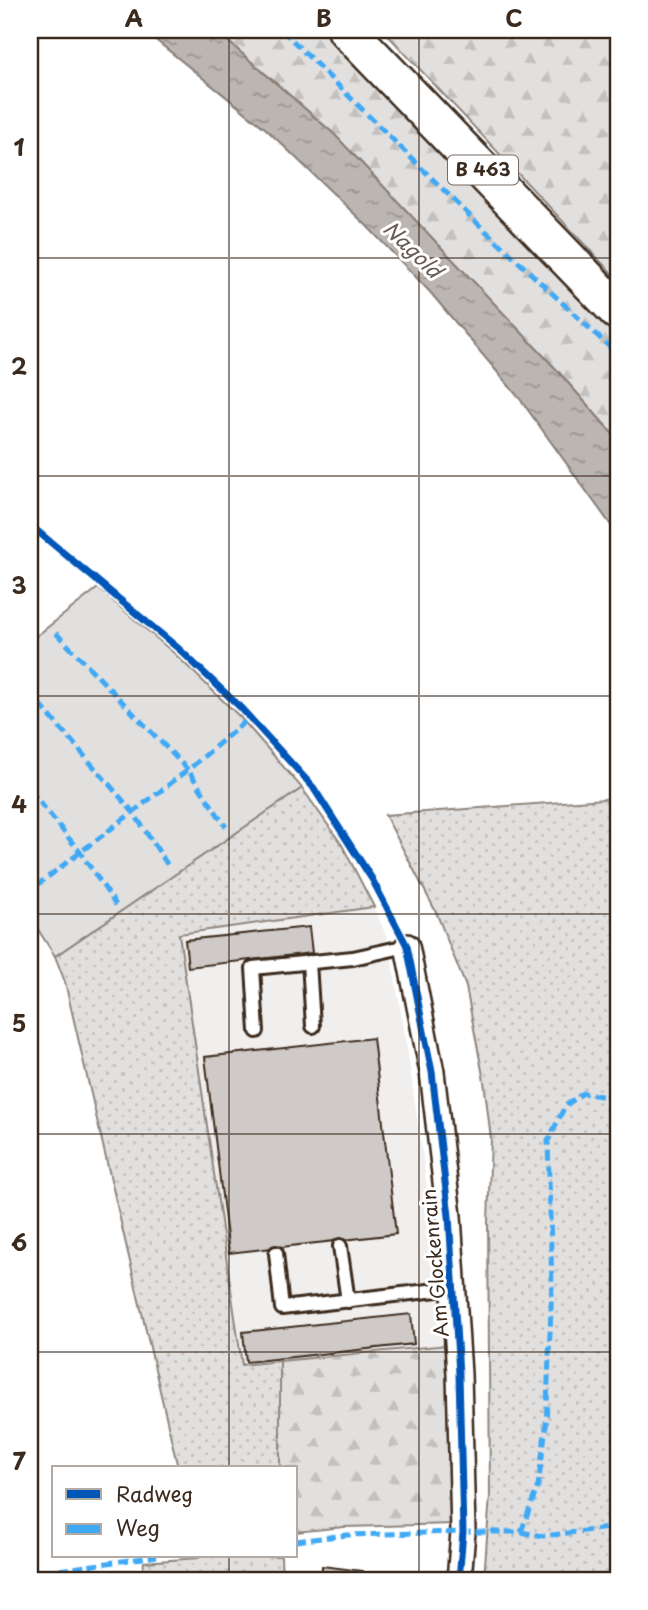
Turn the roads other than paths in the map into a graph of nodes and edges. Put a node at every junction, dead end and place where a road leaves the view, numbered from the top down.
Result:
1 (347, 30) edge
2 (618, 311) edge
3 (407, 946) joint
4 (309, 962) junction
5 (313, 1026) dead end
6 (257, 1031) dead end
7 (340, 1246) dead end
8 (276, 1253) dead end
9 (454, 1288) junction
10 (348, 1301) junction
11 (460, 1580) edge

1 - 2 main road, B 463
3 - 4 lane
3 - 9 street, Am Glockenrain
4 - 5 lane
4 - 6 lane
7 - 10 lane
8 - 10 lane
9 - 10 lane
9 - 11 street, Am Glockenrain

